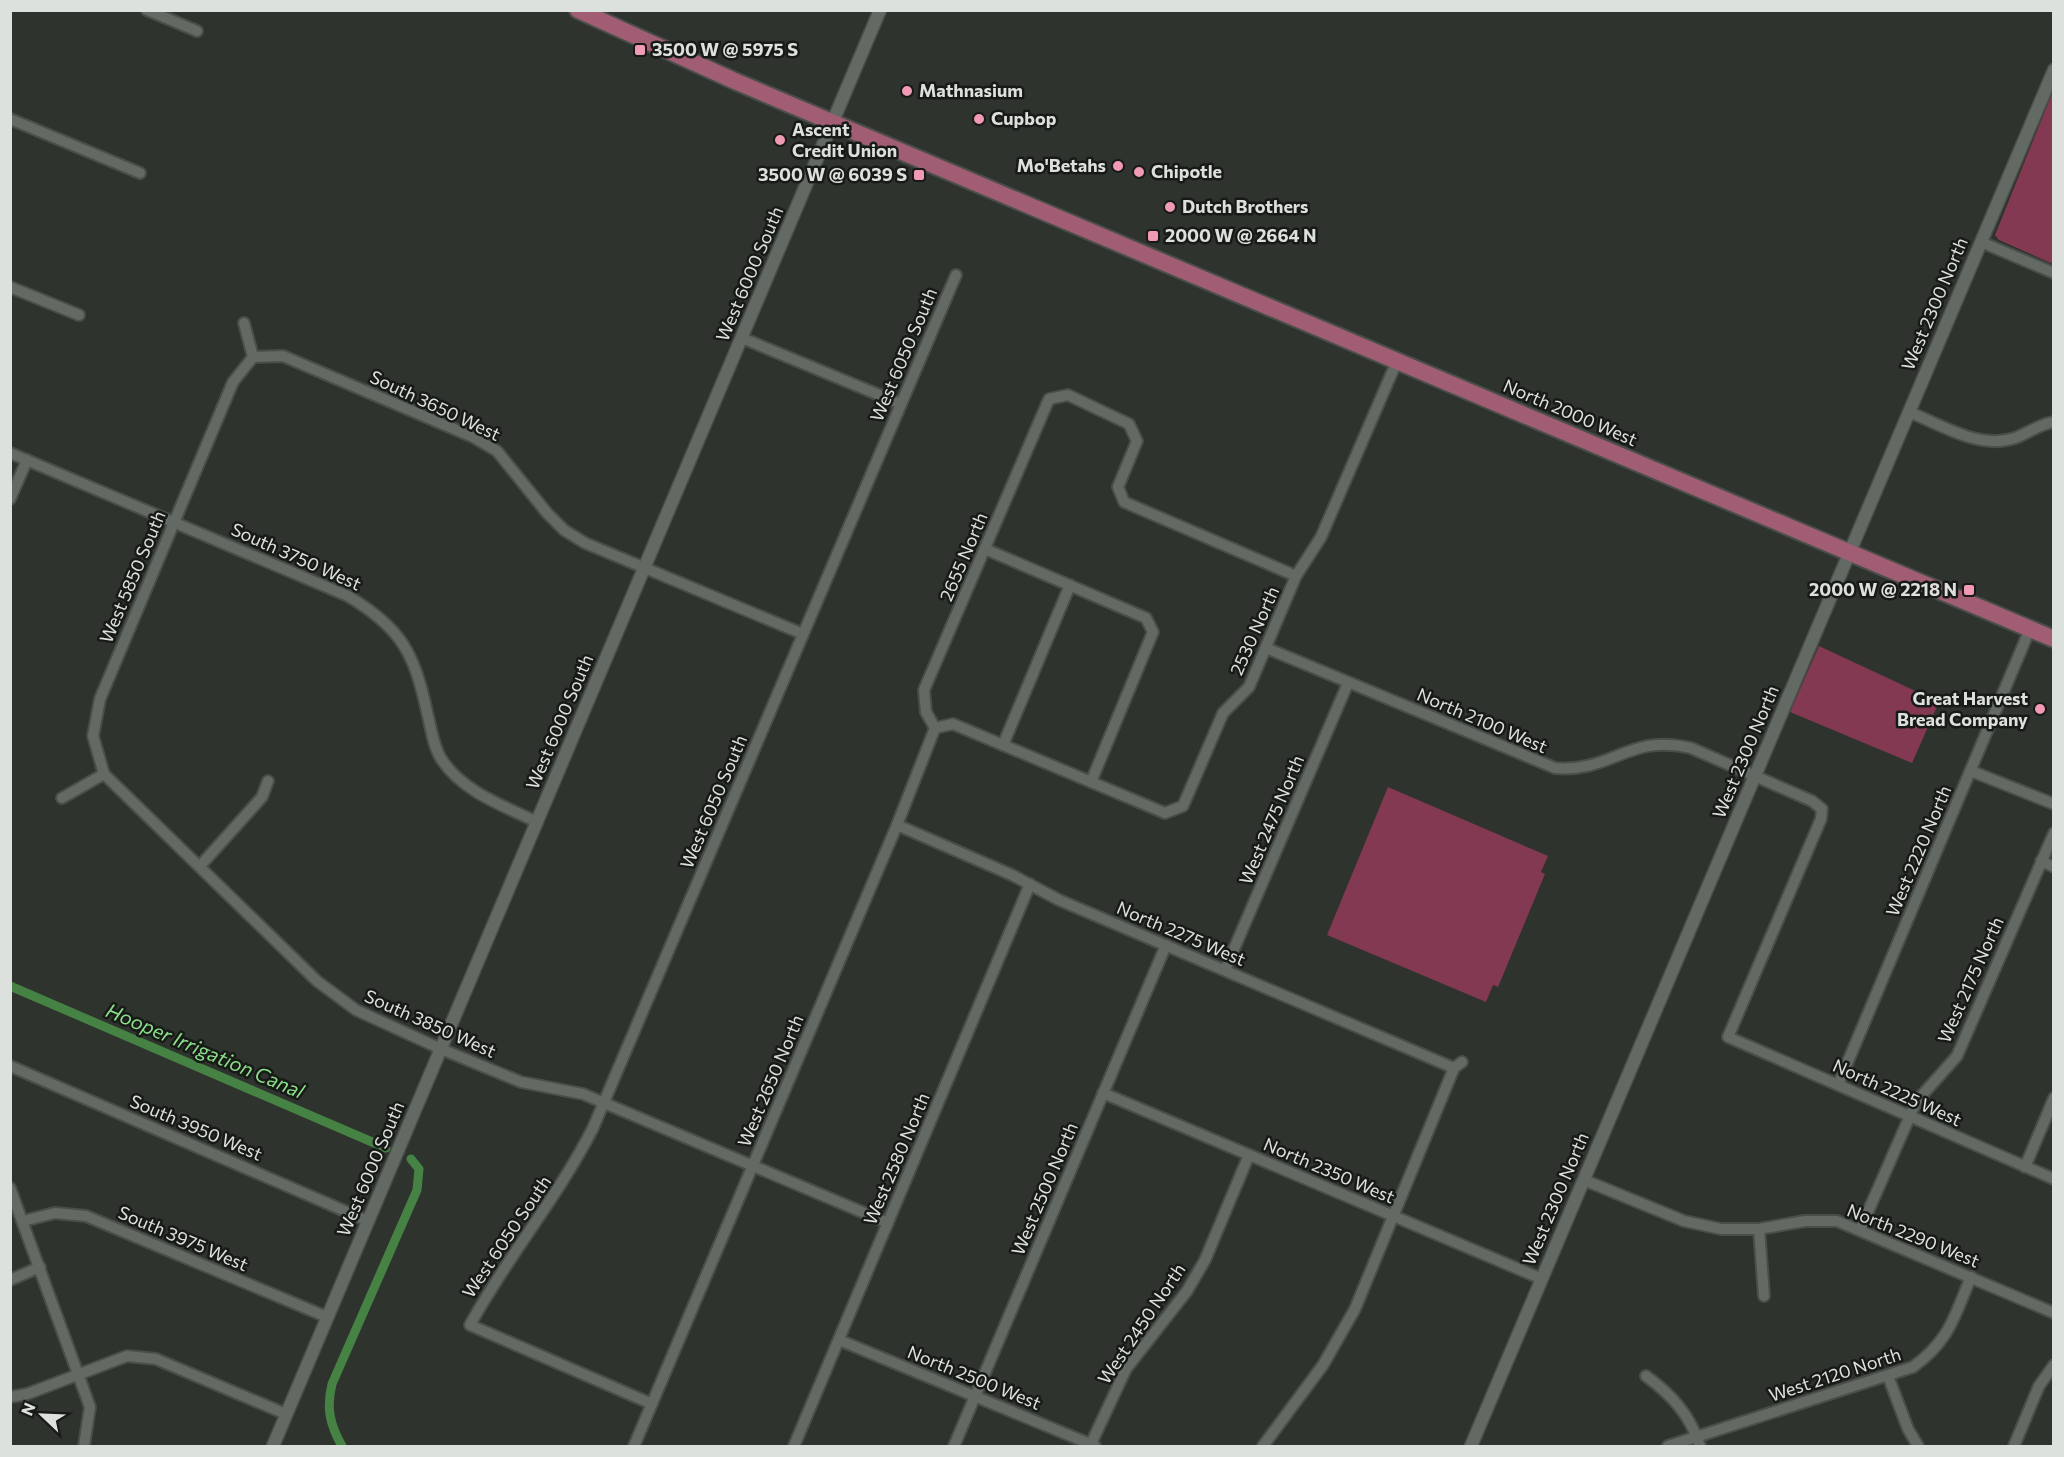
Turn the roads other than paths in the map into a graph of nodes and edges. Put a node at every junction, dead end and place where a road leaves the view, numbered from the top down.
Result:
1 (147, 10) edge
2 (578, 10) edge
3 (880, 10) edge
4 (601, 15) edge
5 (197, 31) dead end
6 (2054, 70) edge
7 (10, 119) edge
8 (834, 122) junction
9 (140, 174) dead end
10 (1981, 242) junction
11 (2054, 273) edge
12 (956, 275) dead end
13 (10, 286) edge
14 (79, 315) dead end
15 (244, 323) dead end
16 (742, 339) junction
17 (253, 357) junction
18 (1397, 361) junction
19 (901, 404) junction
20 (1909, 412) junction
21 (2054, 422) edge
22 (10, 453) edge
23 (27, 460) junction
24 (10, 499) edge
25 (175, 522) junction
26 (985, 549) junction
27 (1849, 553) junction
28 (644, 569) junction
29 (1296, 576) junction
30 (1070, 585) junction
31 (2030, 629) junction
32 (803, 634) junction
33 (2054, 639) edge
34 (1266, 648) junction
35 (1348, 683) junction
36 (934, 728) junction
37 (1003, 745) junction
38 (1971, 771) junction
39 (104, 774) junction
40 (1756, 777) junction
41 (268, 781) dead end
42 (1091, 782) junction
43 (62, 798) dead end
44 (2054, 804) edge
45 (537, 822) junction
46 (897, 825) junction
47 (2054, 832) edge
48 (2041, 861) junction
49 (200, 866) junction
50 (2054, 867) edge
51 (1030, 884) junction
52 (1166, 945) junction
53 (1225, 970) junction
54 (1728, 1037) joint
55 (441, 1049) junction
56 (10, 1066) edge
57 (1838, 1085) junction
58 (1103, 1093) junction
59 (2054, 1098) edge
60 (604, 1103) junction
61 (1910, 1117) junction
62 (1249, 1155) junction
63 (753, 1166) junction
64 (2025, 1167) junction
65 (2054, 1179) edge
66 (1584, 1180) junction
67 (10, 1188) edge
68 (1393, 1216) junction
69 (23, 1221) junction
70 (368, 1221) junction
71 (888, 1223) junction
72 (1759, 1229) junction
73 (1860, 1230) junction
74 (40, 1267) junction
75 (1971, 1277) junction
76 (1542, 1279) junction
77 (10, 1280) edge
78 (1764, 1296) dead end
79 (2054, 1313) edge
80 (327, 1317) junction
81 (838, 1340) junction
82 (2054, 1365) edge
83 (80, 1374) junction
84 (1647, 1376) dead end
85 (1888, 1376) junction
86 (976, 1395) junction
87 (10, 1397) edge
88 (652, 1404) junction
89 (286, 1414) junction
90 (1698, 1442) edge
91 (84, 1446) edge
92 (273, 1446) edge
93 (634, 1446) edge
94 (794, 1446) edge
95 (954, 1446) edge
96 (1092, 1446) edge
97 (1263, 1446) edge
98 (1471, 1446) edge
99 (1668, 1446) edge
100 (1918, 1446) edge
101 (2014, 1446) edge

1 - 5 street
2 - 4 main road, North 2000 West
3 - 8 street, West 6000 South
4 - 8 main road, North 2000 West
6 - 10 street, West 2300 North
7 - 9 street
8 - 16 street, West 6000 South
8 - 18 main road, North 2000 West
10 - 11 street
10 - 20 street, West 2300 North
12 - 19 street, West 6050 South
13 - 14 street
15 - 17 street
16 - 19 street
16 - 28 street, West 6000 South
17 - 25 street, West 5850 South
17 - 28 street, South 3650 West
18 - 27 main road, North 2000 West
18 - 29 street, 2530 North
19 - 32 street, West 6050 South
20 - 21 street
20 - 27 street, West 2300 North
22 - 23 street, South 3750 West
23 - 24 street
23 - 25 street, South 3750 West
25 - 39 street, West 5850 South
25 - 45 street, South 3750 West
26 - 29 street, 2655 North
26 - 30 street
26 - 36 street, 2655 North
27 - 31 main road, North 2000 West
27 - 40 street, West 2300 North
28 - 32 street, South 3650 West
28 - 45 street, West 6000 South
29 - 34 street, 2530 North
30 - 37 street
30 - 42 street
31 - 33 main road, North 2000 West
31 - 38 street, West 2220 North
32 - 60 street, West 6050 South
34 - 35 street, North 2100 West
34 - 42 street, 2530 North
35 - 40 street, North 2100 West
35 - 53 street, West 2475 North
36 - 37 street
36 - 46 street, West 2650 North
37 - 42 street
38 - 44 street
38 - 57 street, West 2220 North
39 - 43 street
39 - 49 street, South 3850 West
40 - 54 street, North 2100 West
40 - 66 street, West 2300 North
41 - 49 street
45 - 55 street, West 6000 South
46 - 51 street, North 2275 West
46 - 63 street, West 2650 North
47 - 48 street, West 2175 North
48 - 50 street
48 - 61 street, West 2175 North
49 - 55 street, South 3850 West
51 - 52 street, North 2275 West
51 - 71 street, West 2580 North
52 - 53 street, North 2275 West
52 - 58 street, West 2500 North
53 - 68 street, North 2275 West
54 - 57 street, North 2225 West
55 - 60 street, South 3850 West
55 - 70 street, West 6000 South
56 - 70 street, South 3950 West
57 - 61 street, North 2225 West
58 - 62 street, North 2350 West
58 - 86 street, West 2500 North
59 - 64 street
60 - 63 street, South 3850 West
60 - 88 street, West 6050 South
61 - 64 street, North 2225 West
61 - 73 street, West 2175 North
62 - 68 street, North 2350 West
62 - 96 street, West 2450 North
63 - 71 street, South 3850 West
63 - 88 street, West 2650 North
64 - 65 street, North 2225 West
66 - 72 street, North 2290 West
66 - 76 street, West 2300 North
67 - 69 street
68 - 76 street, North 2350 West
68 - 97 street
69 - 74 street
69 - 80 street, South 3975 West
70 - 80 street, West 6000 South
71 - 81 street, West 2580 North
72 - 73 street, North 2290 West
72 - 78 street
73 - 75 street, North 2290 West
74 - 77 street
74 - 83 street
75 - 79 street, North 2290 West
75 - 85 street, West 2120 North
76 - 98 street, West 2300 North
80 - 89 street, West 6000 South
81 - 86 street, North 2500 West
81 - 94 street, West 2580 North
82 - 101 street
83 - 87 street
83 - 89 street
83 - 91 street
84 - 90 street
85 - 90 street, West 2120 North
85 - 100 street
86 - 95 street, West 2500 North
86 - 96 street, North 2500 West
88 - 93 street, West 2650 North
89 - 92 street, West 6000 South
90 - 99 street, West 2120 North

